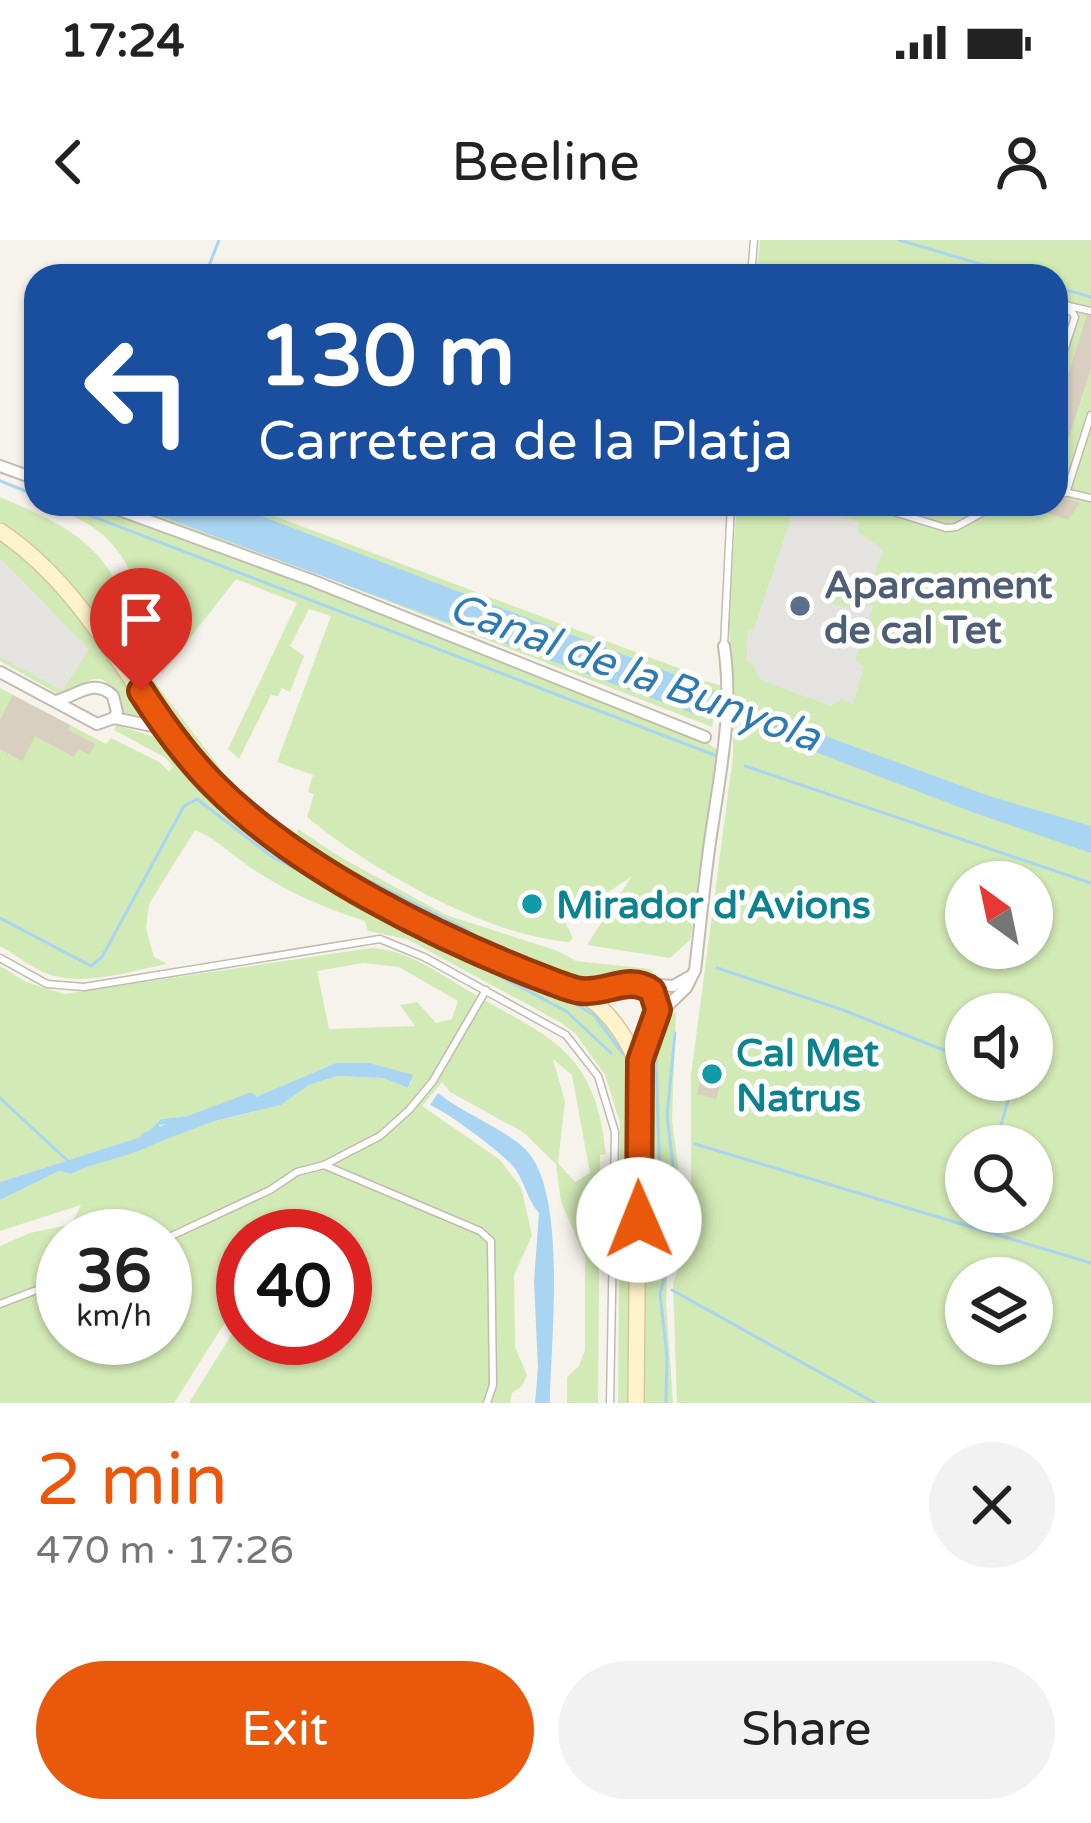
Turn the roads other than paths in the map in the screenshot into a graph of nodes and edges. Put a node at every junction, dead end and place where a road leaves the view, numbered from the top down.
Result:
1 (1068, 310) edge
2 (1068, 338) edge
3 (1091, 416) edge
4 (1068, 487) edge
5 (136, 516) edge
6 (730, 516) edge
7 (907, 516) edge
8 (972, 516) edge
9 (0, 531) edge
10 (724, 646) joint
11 (0, 672) edge
12 (55, 702) junction
13 (113, 718) junction
14 (166, 729) junction
15 (705, 736) dead end
16 (0, 958) edge
17 (695, 970) junction
18 (632, 984) junction
19 (486, 990) junction
20 (580, 991) junction
21 (655, 1020) junction
22 (614, 1024) junction
23 (639, 1071) junction
24 (324, 1165) junction
25 (192, 1226) edge
26 (36, 1290) edge
27 (0, 1304) edge
28 (488, 1403) edge
29 (610, 1403) edge
30 (636, 1403) edge

1 - 2 lane
3 - 4 lane
5 - 15 street
6 - 10 lane
7 - 8 lane
9 - 14 street
10 - 17 street
11 - 12 street
12 - 13 street
12 - 13 street
13 - 14 street
14 - 20 street
16 - 19 lane
17 - 18 street
17 - 21 street
18 - 20 street
18 - 21 street
18 - 22 street
19 - 24 lane
19 - 29 lane
20 - 22 street
21 - 22 street
21 - 23 street
22 - 23 street
23 - 30 street
24 - 25 lane
24 - 28 lane
26 - 27 lane

